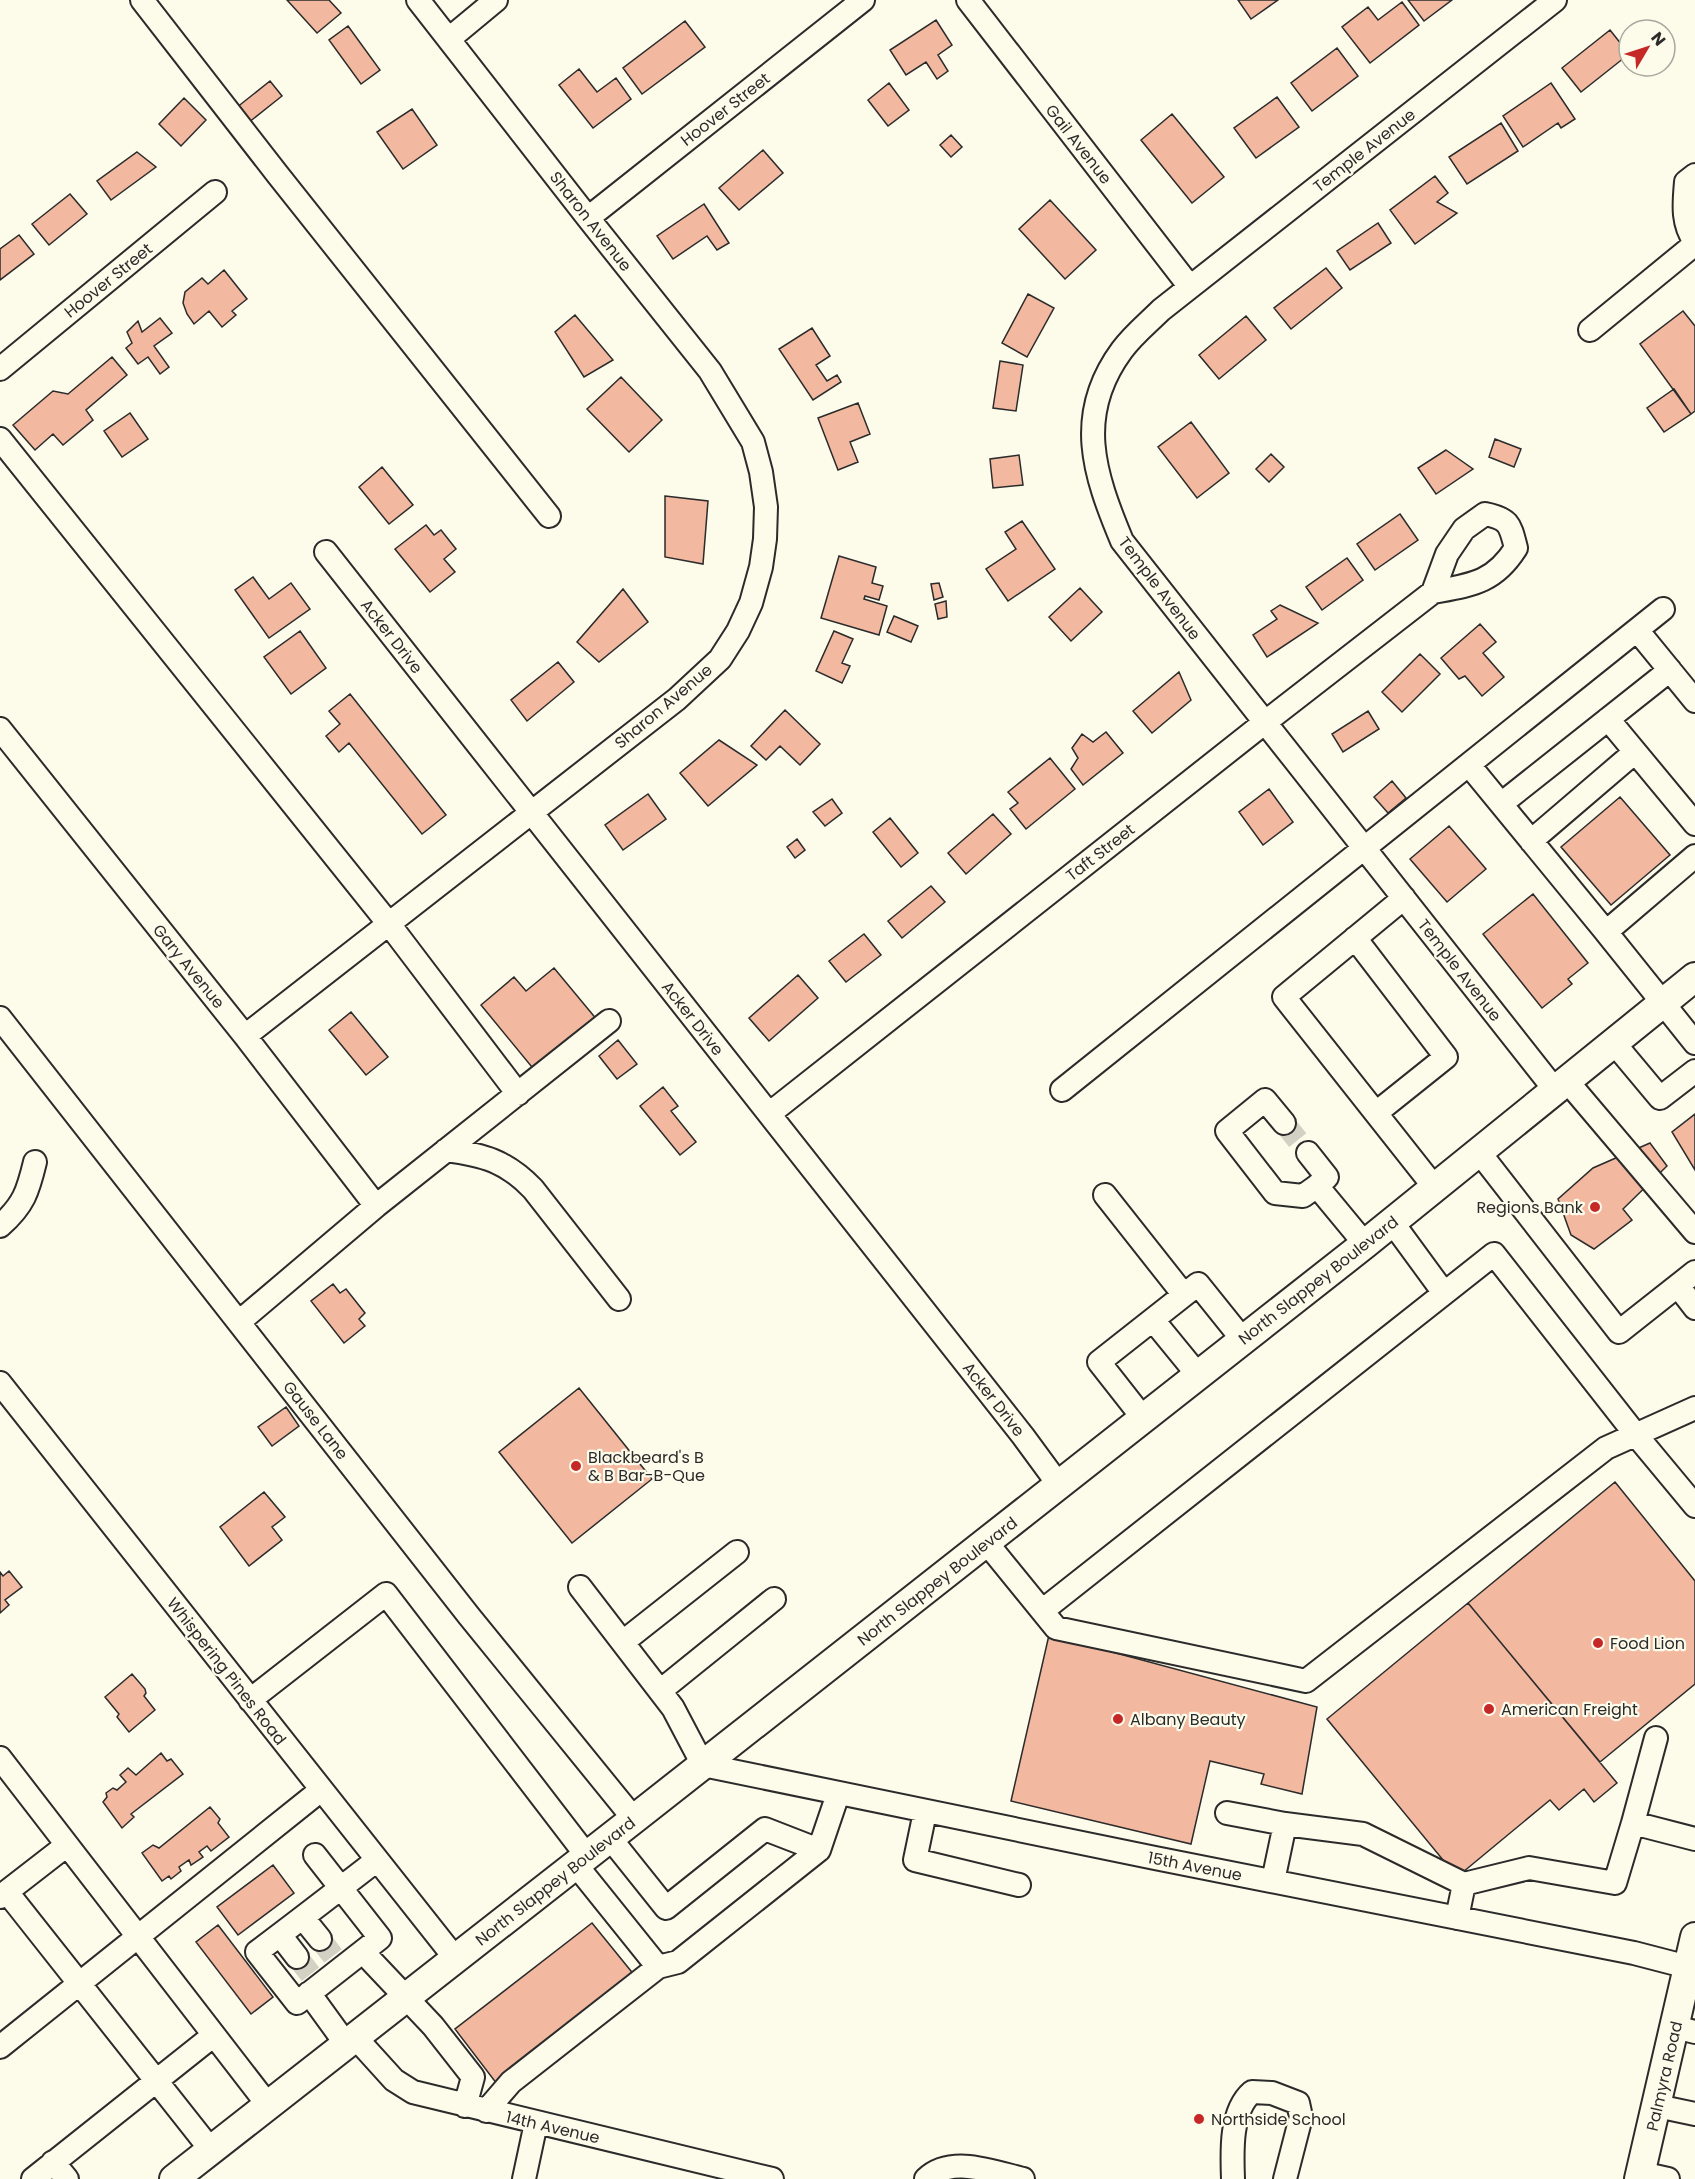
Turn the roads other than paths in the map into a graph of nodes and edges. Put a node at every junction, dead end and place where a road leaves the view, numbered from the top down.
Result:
1 (142, 0) edge
2 (418, 0) edge
3 (496, 0) edge
4 (863, 0) edge
5 (968, 0) edge
6 (1555, 0) edge
7 (449, 39) junction
8 (1695, 175) edge
9 (215, 192) dead end
10 (588, 218) junction
11 (1695, 243) edge
12 (1190, 287) junction
13 (1590, 330) dead end
14 (0, 369) edge
15 (0, 439) edge
16 (549, 516) dead end
17 (326, 552) dead end
18 (1433, 592) dead end
19 (1663, 609) dead end
20 (1637, 630) junction
21 (1670, 670) junction
22 (1695, 701) edge
23 (1608, 719) junction
24 (1264, 723) junction
25 (0, 729) edge
26 (1635, 752) junction
27 (1469, 765) junction
28 (1501, 804) junction
29 (530, 813) junction
30 (1695, 824) edge
31 (1531, 841) junction
32 (1365, 849) junction
33 (1695, 856) edge
34 (1404, 898) junction
35 (389, 924) junction
36 (1605, 932) junction
37 (1355, 938) junction
38 (1692, 985) edge
39 (1662, 1004) junction
40 (0, 1018) edge
41 (609, 1021) dead end
42 (245, 1036) junction
43 (1614, 1043) junction
44 (1695, 1043) edge
45 (1695, 1071) edge
46 (1561, 1085) junction
47 (1062, 1090) dead end
48 (518, 1094) junction
49 (1376, 1113) junction
50 (769, 1114) junction
51 (1284, 1123) tunnel mouth
52 (446, 1150) junction
53 (1479, 1152) junction
54 (1308, 1153) tunnel mouth
55 (35, 1162) dead end
56 (1322, 1182) junction
57 (1435, 1188) junction
58 (1105, 1195) dead end
59 (376, 1206) junction
60 (1392, 1222) junction
61 (0, 1226) edge
62 (1695, 1232) edge
63 (1365, 1244) junction
64 (1686, 1279) edge
65 (1444, 1293) junction
66 (1184, 1296) junction
67 (619, 1299) dead end
68 (1695, 1308) edge
69 (1153, 1320) junction
70 (239, 1322) junction
71 (1243, 1340) junction
72 (1198, 1375) junction
73 (0, 1383) edge
74 (1695, 1408) edge
75 (1143, 1418) junction
76 (1636, 1434) junction
77 (1059, 1485) junction
78 (1695, 1506) edge
79 (986, 1542) junction
80 (737, 1552) dead end
81 (580, 1587) dead end
82 (774, 1599) dead end
83 (1042, 1611) junction
84 (623, 1642) junction
85 (660, 1691) junction
86 (250, 1700) junction
87 (1656, 1738) dead end
88 (0, 1758) edge
89 (703, 1765) junction
90 (321, 1790) junction
91 (838, 1794) junction
92 (925, 1812) junction
93 (1227, 1813) dead end
94 (634, 1820) junction
95 (1633, 1823) junction
96 (1285, 1824) junction
97 (610, 1838) junction
98 (1695, 1839) edge
99 (67, 1845) junction
100 (819, 1850) junction
101 (315, 1855) dead end
102 (376, 1860) junction
103 (581, 1861) junction
104 (1273, 1881) junction
105 (1464, 1884) junction
106 (1019, 1885) dead end
107 (341, 1887) junction
108 (4, 1894) edge
109 (303, 1918) junction
110 (1457, 1918) junction
111 (280, 1935) junction
112 (138, 1936) junction
113 (1695, 1937) edge
114 (363, 1952) junction
115 (332, 1954) junction
116 (455, 1958) junction
117 (658, 1967) junction
118 (1688, 1967) junction
119 (309, 1978) junction
120 (79, 1983) junction
121 (405, 1997) junction
122 (1685, 2030) edge
123 (214, 2035) junction
124 (351, 2040) junction
125 (0, 2046) edge
126 (155, 2080) junction
127 (268, 2105) junction
128 (1657, 2106) junction
129 (476, 2108) junction
130 (1695, 2114) edge
131 (536, 2123) junction
132 (211, 2150) junction
133 (60, 2171) edge
134 (1649, 2177) edge
135 (765, 2178) edge
136 (33, 2179) edge
137 (174, 2179) edge
138 (524, 2179) edge
139 (926, 2179) edge
140 (1023, 2179) edge
141 (1233, 2179) edge
142 (1285, 2179) edge

1 - 16 street
2 - 7 street, Sharon Avenue
3 - 7 street
4 - 10 street, Hoover Street
5 - 12 street, Gail Avenue
6 - 12 street, Temple Avenue
7 - 10 street, Sharon Avenue
8 - 11 street
9 - 14 street, Hoover Street
10 - 29 street, Sharon Avenue
11 - 13 street
12 - 24 street, Temple Avenue
15 - 35 street
17 - 29 street, Acker Drive
18 - 24 street, Taft Street
19 - 20 street
20 - 21 street
20 - 27 street
21 - 22 street
21 - 23 street
23 - 26 street
23 - 28 street
24 - 32 street, Temple Avenue
24 - 50 street, Taft Street
25 - 42 street, Gary Avenue
26 - 30 street
26 - 31 street
27 - 28 street
27 - 32 street
28 - 31 street
29 - 35 street, Sharon Avenue
29 - 50 street, Acker Drive
31 - 36 street
32 - 34 street, Temple Avenue
32 - 47 street
33 - 36 street
34 - 37 street
34 - 46 street, Temple Avenue
35 - 42 street, Sharon Avenue
35 - 48 street
36 - 39 street
37 - 49 street
37 - 49 street
38 - 39 main road, North Slappey Boulevard
39 - 43 main road, North Slappey Boulevard
39 - 44 street
40 - 70 street, Gause Lane
41 - 48 street
42 - 59 street, Gary Avenue
43 - 45 street
43 - 46 main road, North Slappey Boulevard
46 - 53 main road, North Slappey Boulevard
46 - 62 street, Temple Avenue
48 - 52 street
49 - 57 street
50 - 77 street, Acker Drive
51 - 56 street
52 - 59 street
52 - 67 street
53 - 57 main road, North Slappey Boulevard
53 - 64 street
54 - 56 street
55 - 61 street
56 - 63 street
57 - 60 main road, North Slappey Boulevard
58 - 66 street
59 - 70 street
60 - 63 main road, North Slappey Boulevard
60 - 65 street
63 - 71 main road, North Slappey Boulevard
64 - 68 street
65 - 76 street
65 - 83 street
66 - 69 street
66 - 71 street
69 - 72 street
69 - 75 street
70 - 94 street, Gause Lane
71 - 72 main road, North Slappey Boulevard
72 - 75 main road, North Slappey Boulevard
73 - 86 street, Whispering Pines Road
74 - 76 street
75 - 77 main road, North Slappey Boulevard
76 - 78 street
76 - 83 street
77 - 79 main road, North Slappey Boulevard
79 - 83 street
79 - 89 main road, North Slappey Boulevard
80 - 84 street
81 - 84 street
82 - 85 street
84 - 85 street
85 - 89 street
86 - 90 street, Whispering Pines Road
86 - 103 street
87 - 95 street
88 - 99 street
89 - 91 street, 15th Avenue
89 - 94 main road, North Slappey Boulevard
90 - 102 street, Whispering Pines Road
90 - 112 street
91 - 92 street, 15th Avenue
91 - 100 street
92 - 104 street, 15th Avenue
92 - 106 street
93 - 96 street
94 - 97 main road, North Slappey Boulevard
95 - 98 street
95 - 105 street
96 - 104 street
96 - 105 street
97 - 100 street
97 - 103 main road, North Slappey Boulevard
99 - 108 street
99 - 112 street
100 - 117 street
101 - 107 street
102 - 107 street
102 - 116 street, Whispering Pines Road
103 - 116 main road, North Slappey Boulevard
103 - 117 street
104 - 110 street, 15th Avenue
105 - 110 street
107 - 109 street
107 - 114 street
108 - 120 street
109 - 111 street
109 - 115 street
110 - 118 street, 15th Avenue
111 - 119 street, 14th Avenue
111 - 119 street
112 - 120 street
112 - 123 street
113 - 118 main road, Palmyra Road
114 - 115 street
114 - 121 street
115 - 119 street
116 - 121 main road, North Slappey Boulevard
117 - 129 street
118 - 122 main road, Palmyra Road
119 - 124 street, 14th Avenue
120 - 125 street
120 - 126 street
121 - 124 main road, North Slappey Boulevard
121 - 129 street
122 - 128 main road, Palmyra Road
123 - 126 street
123 - 127 street
124 - 127 main road, North Slappey Boulevard
124 - 129 street, 14th Avenue
126 - 132 street
126 - 133 street
127 - 132 main road, North Slappey Boulevard
128 - 130 street
128 - 134 main road, Palmyra Road
129 - 131 street, 14th Avenue
131 - 135 street, 14th Avenue
131 - 138 street
132 - 137 main road, North Slappey Boulevard
133 - 136 street
139 - 140 street
141 - 142 street

